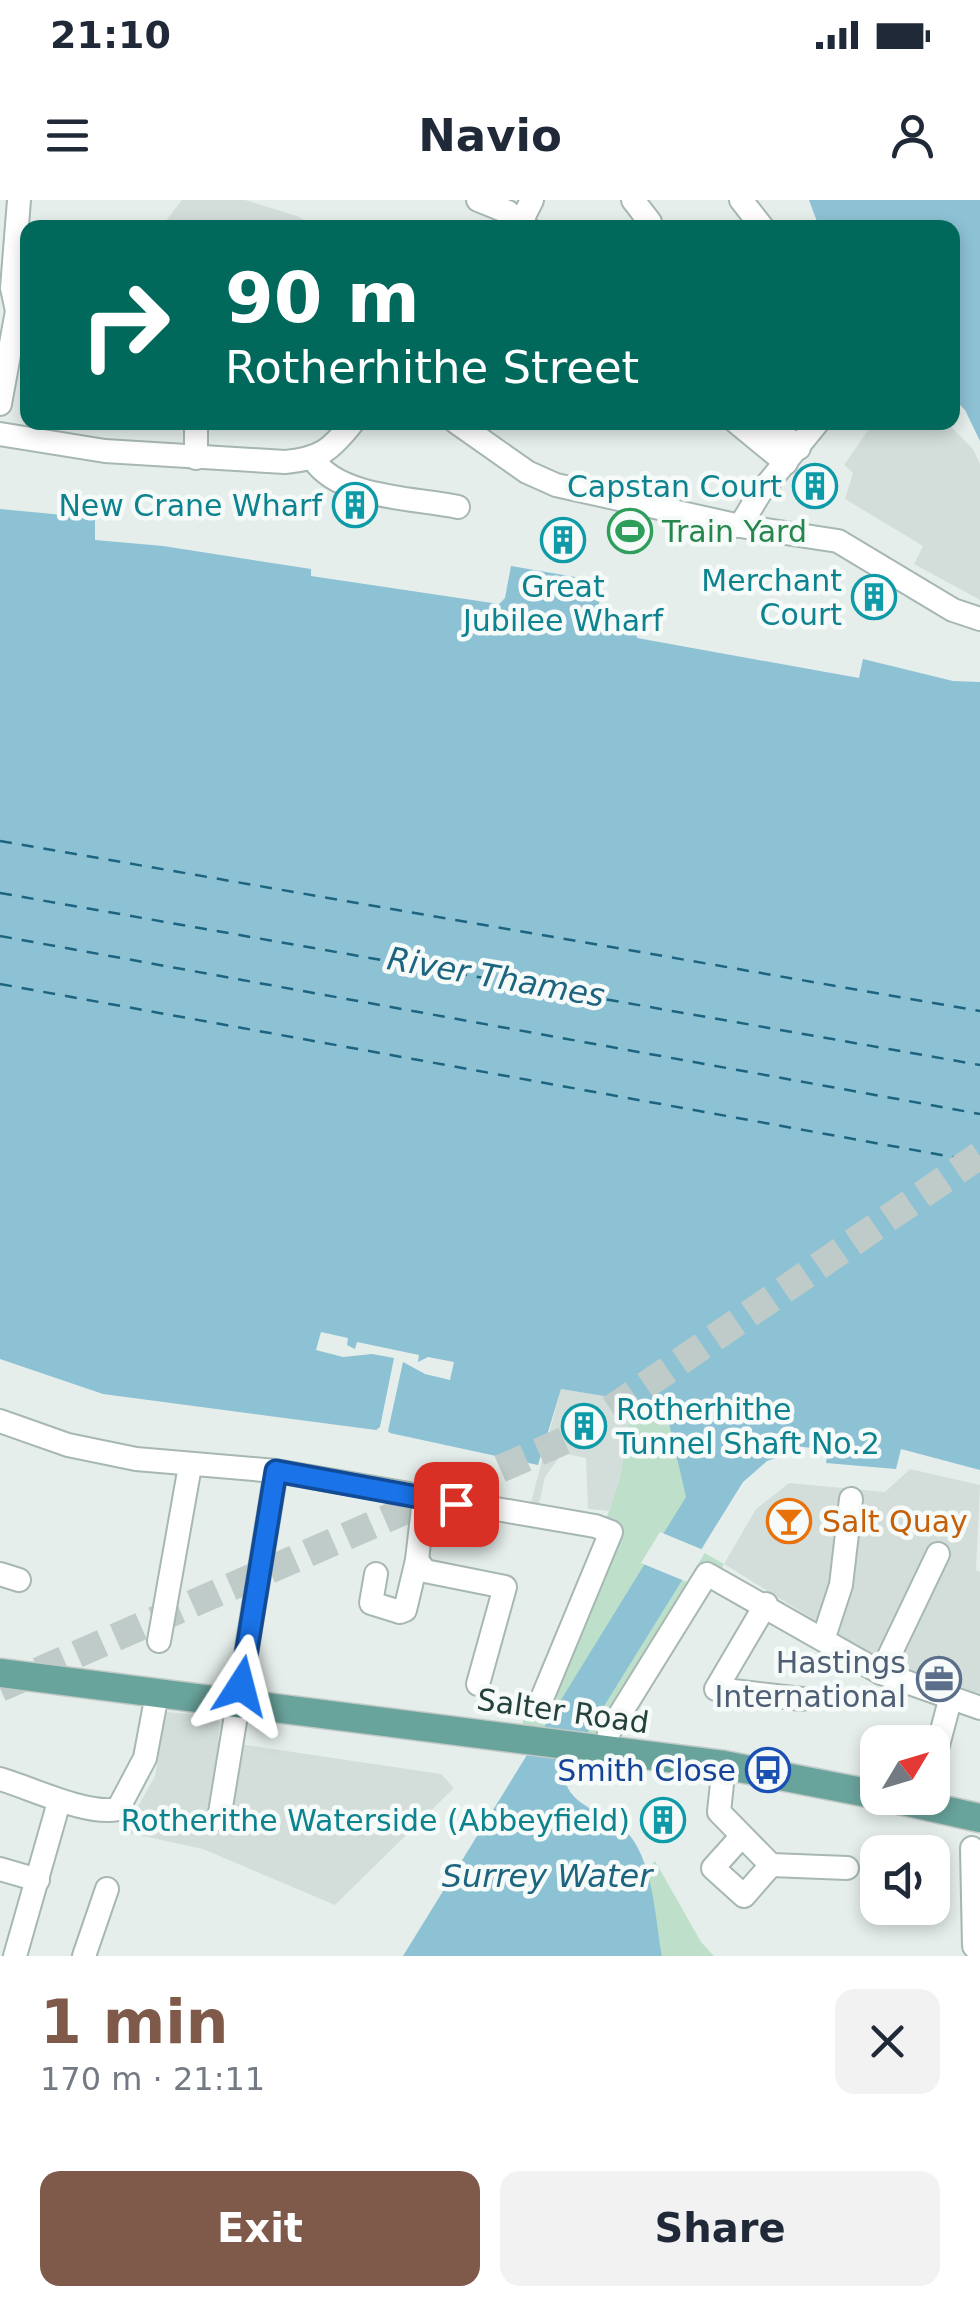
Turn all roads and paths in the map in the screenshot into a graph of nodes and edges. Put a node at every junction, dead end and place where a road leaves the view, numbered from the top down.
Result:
1 (18, 200) edge
2 (478, 200) edge
3 (633, 200) edge
4 (741, 200) edge
5 (512, 220) edge
6 (648, 220) edge
7 (757, 220) edge
8 (14, 300) edge
9 (0, 404) edge
10 (196, 430) edge
11 (345, 430) edge
12 (475, 430) edge
13 (749, 430) edge
14 (772, 430) edge
15 (812, 430) edge
16 (0, 434) edge
17 (793, 456) junction
18 (196, 458) junction
19 (314, 460) junction
20 (458, 507) dead end
21 (740, 526) junction
22 (980, 619) edge
23 (0, 1421) edge
24 (190, 1466) junction
25 (276, 1471) junction
26 (424, 1498) junction
27 (851, 1499) dead end
28 (938, 1554) dead end
29 (417, 1560) junction
30 (376, 1574) dead end
31 (766, 1604) junction
32 (824, 1637) junction
33 (160, 1642) dead end
34 (0, 1673) edge
35 (881, 1673) junction
36 (478, 1684) dead end
37 (157, 1694) junction
38 (802, 1698) dead end
39 (950, 1700) junction
40 (237, 1703) junction
41 (538, 1708) dead end
42 (980, 1708) edge
43 (943, 1725) edge
44 (615, 1742) junction
45 (724, 1766) junction
46 (0, 1779) edge
47 (860, 1792) edge
48 (60, 1802) junction
49 (950, 1809) edge
50 (980, 1818) edge
51 (219, 1819) dead end
52 (741, 1837) junction
53 (972, 1848) dead end
54 (772, 1864) junction
55 (847, 1868) dead end
56 (0, 1869) edge
57 (38, 1880) junction
58 (107, 1889) dead end
59 (980, 1953) edge
60 (15, 1956) edge
61 (84, 1956) edge

1 - 8 street
2 - 5 street
3 - 6 street
4 - 7 street
8 - 9 street
10 - 18 street
11 - 19 street
12 - 21 street
13 - 17 street
14 - 17 street
15 - 17 street
16 - 18 street
17 - 21 street
18 - 19 street
19 - 20 street
21 - 22 street
23 - 24 street
24 - 25 street
24 - 33 street
25 - 26 street
25 - 40 street
26 - 29 street
26 - 41 street
27 - 32 street
28 - 35 street
29 - 30 street
29 - 36 street
31 - 32 street
31 - 38 street
31 - 44 street
32 - 35 street
34 - 37 main road, Salter Road
35 - 39 street
37 - 40 main road, Salter Road
37 - 48 street
39 - 42 street
39 - 43 street
40 - 44 main road, Salter Road
40 - 51 street
44 - 45 main road, Salter Road
45 - 47 main road, Salter Road
45 - 52 street
46 - 48 street
48 - 57 street
49 - 50 main road
52 - 54 street
52 - 54 street
53 - 59 street
54 - 55 street
56 - 57 street
57 - 60 street
58 - 61 street

